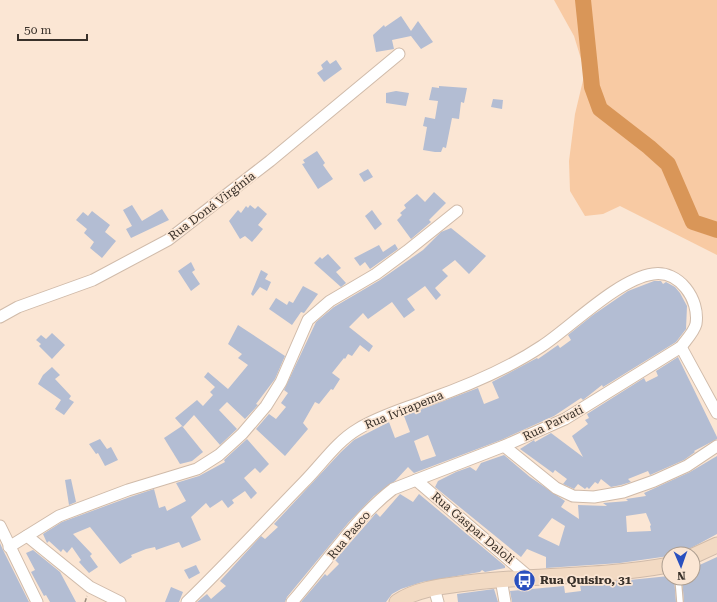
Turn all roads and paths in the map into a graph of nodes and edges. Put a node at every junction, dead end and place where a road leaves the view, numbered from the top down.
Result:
1 (399, 54) dead end
2 (457, 211) dead end
3 (0, 317) edge
4 (681, 347) junction
5 (717, 413) edge
6 (504, 446) junction
7 (717, 446) edge
8 (416, 480) junction
9 (0, 526) edge
10 (27, 536) junction
11 (717, 545) edge
12 (9, 547) junction
13 (701, 552) edge
14 (661, 566) edge
15 (529, 577) junction
16 (501, 579) junction
17 (679, 586) edge
18 (436, 595) edge
19 (37, 602) edge
20 (120, 602) edge
21 (187, 602) edge
22 (292, 602) edge
23 (397, 602) edge
24 (505, 602) edge
25 (680, 602) edge

1 - 3 street, Rua Doná Virgínia
2 - 10 street
4 - 5 street
4 - 6 street, Rua Parvati
4 - 21 street, Rua Ivirapema
6 - 7 street
6 - 8 street, Rua Parvati
8 - 15 street, Rua Gaspar Daloli
8 - 22 street, Rua Pasco
9 - 12 street
10 - 12 street
10 - 20 street
11 - 13 street
12 - 19 street
14 - 15 street
15 - 16 street
16 - 18 street
16 - 24 street
17 - 25 lane
18 - 23 street

